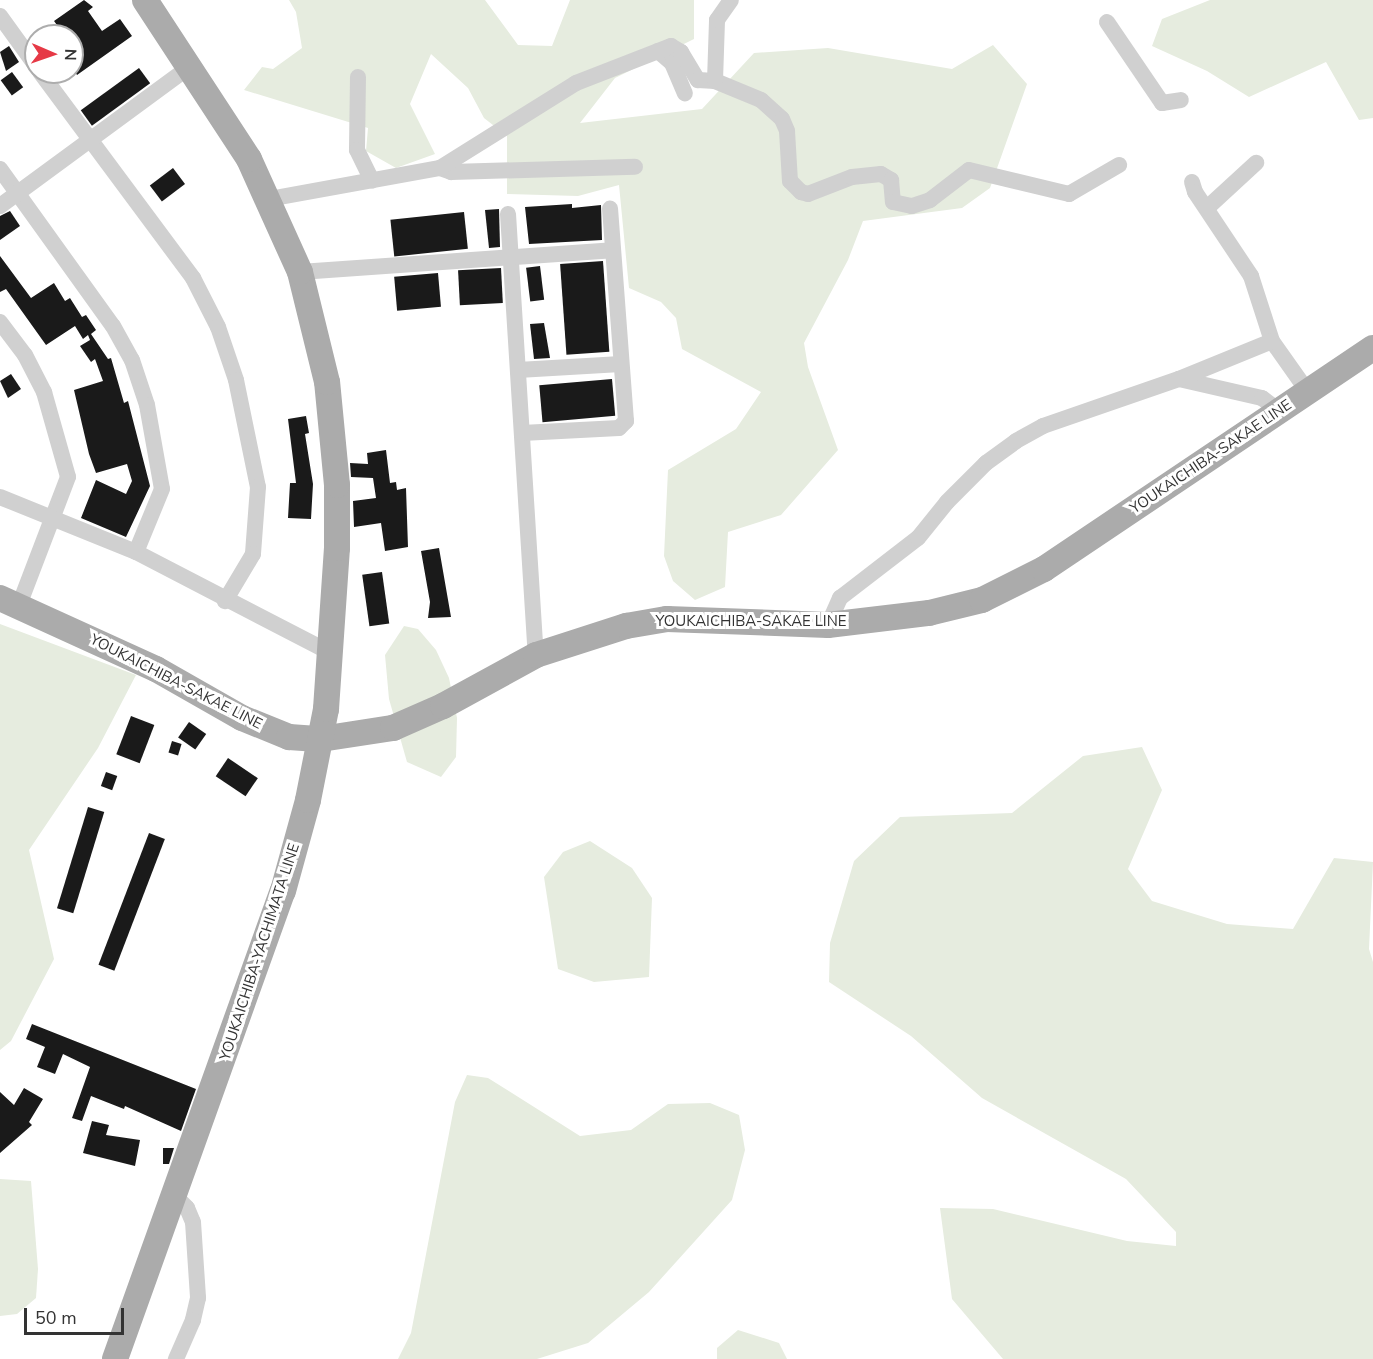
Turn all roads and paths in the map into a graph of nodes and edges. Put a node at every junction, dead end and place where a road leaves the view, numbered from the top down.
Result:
1 (144, 0) edge
2 (730, 0) edge
3 (0, 16) edge
4 (1107, 22) dead end
5 (24, 49) edge
6 (658, 51) junction
7 (189, 67) junction
8 (358, 77) dead end
9 (715, 81) junction
10 (49, 84) edge
11 (685, 93) dead end
12 (1181, 100) dead end
13 (90, 141) junction
14 (1257, 163) dead end
15 (1119, 165) dead end
16 (635, 167) dead end
17 (441, 168) junction
18 (0, 169) edge
19 (372, 182) junction
20 (1192, 182) dead end
21 (18, 193) junction
22 (269, 199) junction
23 (0, 206) edge
24 (1207, 208) junction
25 (609, 209) dead end
26 (508, 214) dead end
27 (612, 250) junction
28 (511, 257) junction
29 (300, 272) junction
30 (0, 322) edge
31 (1272, 341) junction
32 (1373, 348) edge
33 (621, 364) junction
34 (518, 370) junction
35 (1179, 379) junction
36 (1308, 392) junction
37 (1279, 411) junction
38 (522, 433) junction
39 (0, 497) edge
40 (51, 515) junction
41 (136, 552) junction
42 (225, 601) junction
43 (9, 602) edge
44 (828, 624) junction
45 (333, 654) junction
46 (536, 655) junction
47 (321, 739) junction
48 (175, 1196) junction
49 (115, 1359) edge
50 (176, 1359) edge

1 - 7 main road, YOUKAICHIBA-YACHIMATA LINE
2 - 9 street
3 - 5 street
4 - 12 street
6 - 9 street
6 - 11 street
6 - 17 street
7 - 13 street
7 - 22 main road, YOUKAICHIBA-YACHIMATA LINE
8 - 19 street
9 - 15 street
10 - 13 street
13 - 21 street
13 - 42 street
14 - 24 street
16 - 17 street
17 - 19 street
18 - 21 street
19 - 22 street
20 - 24 street
21 - 23 street
21 - 41 street
22 - 29 main road, YOUKAICHIBA-YACHIMATA LINE
24 - 31 street
25 - 27 street
26 - 28 street
27 - 28 street
27 - 33 street
28 - 29 street
28 - 34 street
29 - 45 main road, YOUKAICHIBA-YACHIMATA LINE
30 - 40 street
31 - 35 street
31 - 36 street
32 - 36 main road, YOUKAICHIBA-SAKAE LINE
33 - 34 street
33 - 38 street
34 - 38 street
35 - 37 street
35 - 44 street
36 - 37 main road, YOUKAICHIBA-SAKAE LINE
37 - 44 main road, YOUKAICHIBA-SAKAE LINE
38 - 46 street
39 - 40 street
40 - 41 street
40 - 43 street
41 - 42 street
42 - 45 street
43 - 47 main road, YOUKAICHIBA-SAKAE LINE
44 - 46 main road, YOUKAICHIBA-SAKAE LINE
45 - 47 main road, YOUKAICHIBA-YACHIMATA LINE
46 - 47 main road, YOUKAICHIBA-SAKAE LINE
47 - 48 main road, YOUKAICHIBA-YACHIMATA LINE
48 - 49 main road, YOUKAICHIBA-YACHIMATA LINE
48 - 50 street

